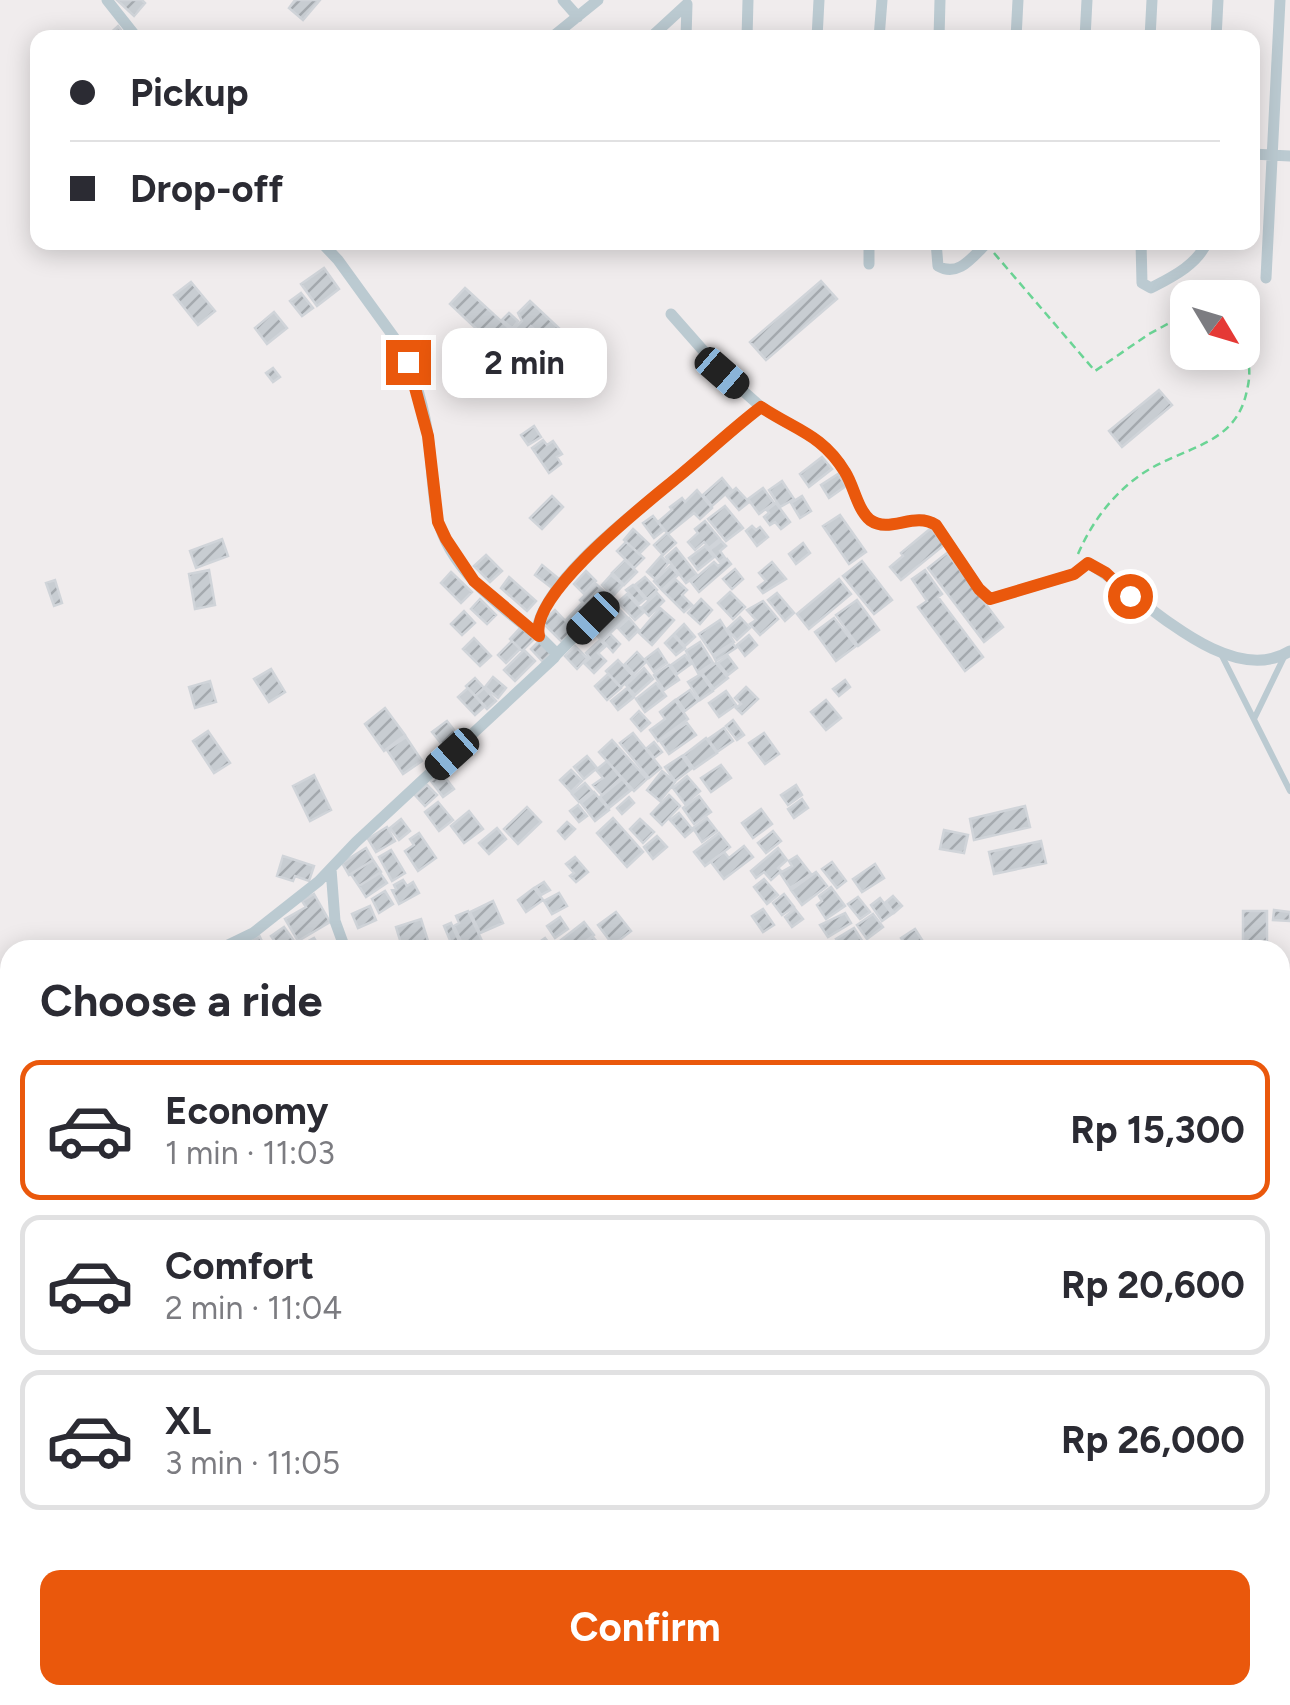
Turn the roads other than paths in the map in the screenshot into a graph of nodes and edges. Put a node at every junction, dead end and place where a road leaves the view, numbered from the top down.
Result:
1 (107, 0) edge
2 (563, 0) edge
3 (598, 0) edge
4 (748, 0) edge
5 (819, 0) edge
6 (882, 0) edge
7 (940, 0) edge
8 (1018, 0) edge
9 (1087, 0) edge
10 (1152, 0) edge
11 (1218, 0) edge
12 (1280, 0) edge
13 (688, 2) edge
14 (578, 17) junction
15 (131, 30) edge
16 (561, 30) edge
17 (658, 30) edge
18 (686, 30) edge
19 (746, 30) edge
20 (817, 30) edge
21 (880, 30) edge
22 (939, 30) edge
23 (1016, 30) edge
24 (1086, 30) edge
25 (1150, 30) edge
26 (1216, 30) edge
27 (1260, 155) edge
28 (1274, 156) junction
29 (1290, 156) edge
30 (327, 250) edge
31 (869, 250) edge
32 (937, 250) edge
33 (987, 250) edge
34 (1141, 250) edge
35 (1203, 250) edge
36 (868, 264) dead end
37 (1266, 278) dead end
38 (671, 314) dead end
39 (761, 407) junction
40 (593, 618) dead end
41 (539, 636) junction
42 (1220, 650) junction
43 (1287, 653) edge
44 (557, 654) junction
45 (1254, 720) junction
46 (1290, 791) edge
47 (331, 869) junction
48 (238, 940) edge
49 (342, 940) edge

1 - 15 street
2 - 14 street
3 - 14 street
4 - 19 street
5 - 20 street
6 - 21 street
7 - 22 street
8 - 23 street
9 - 24 street
10 - 25 street
11 - 26 street
12 - 28 street
13 - 17 street
13 - 18 street
14 - 16 street
27 - 28 street
28 - 29 street
28 - 37 street
30 - 41 street
31 - 36 street
32 - 33 street
34 - 35 street
38 - 39 street
39 - 41 street
39 - 42 street
40 - 44 street
41 - 44 street
42 - 43 street
42 - 45 lane
43 - 45 lane
44 - 47 street
45 - 46 lane
47 - 48 street
47 - 49 street

